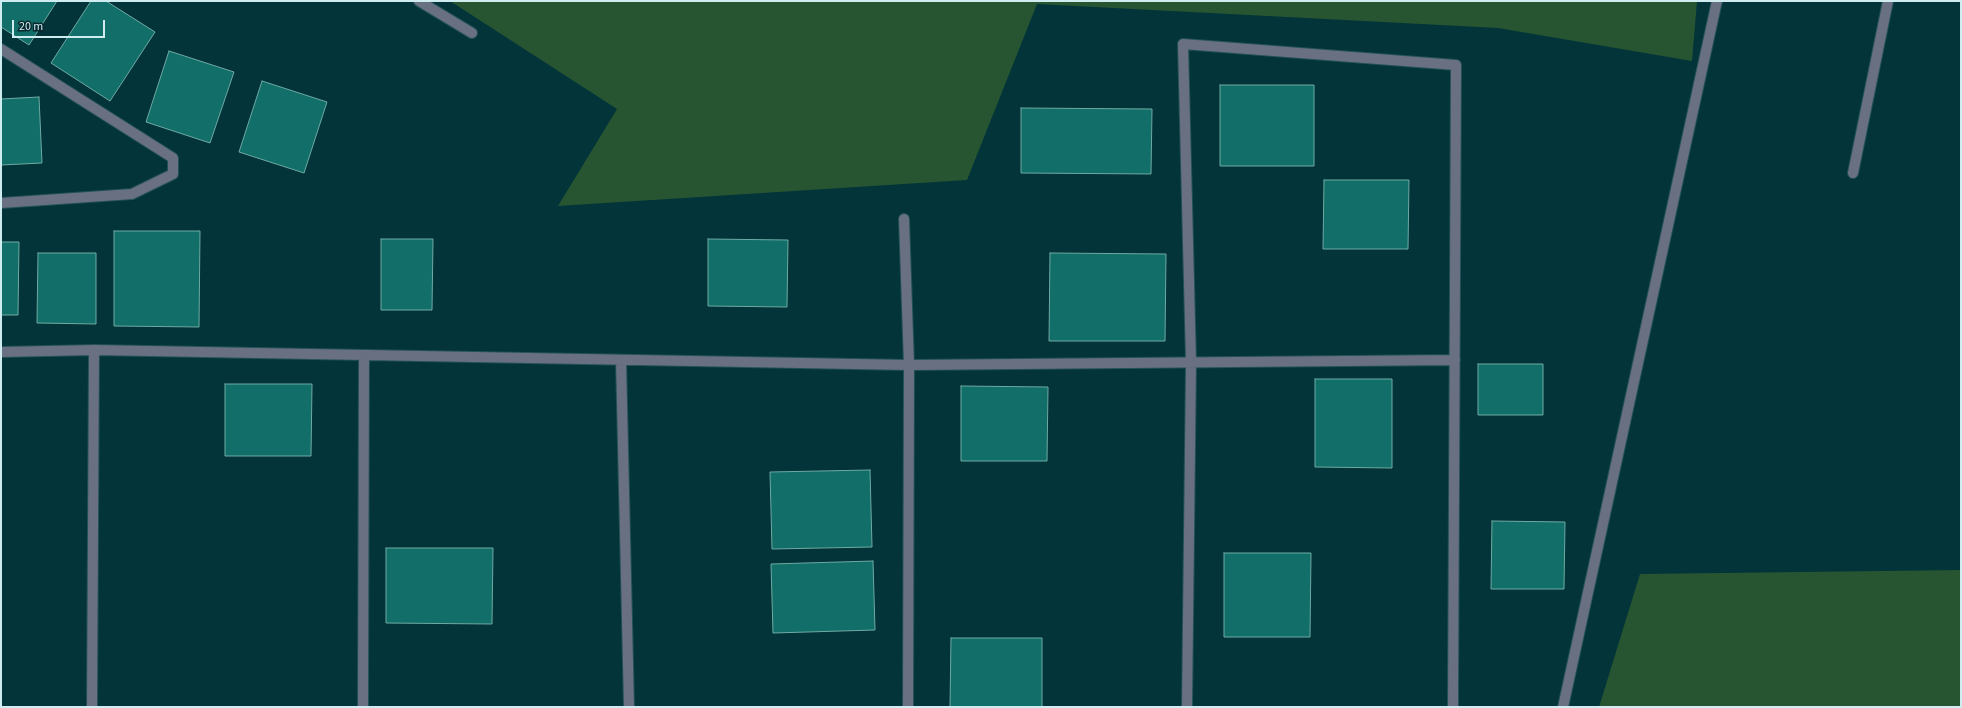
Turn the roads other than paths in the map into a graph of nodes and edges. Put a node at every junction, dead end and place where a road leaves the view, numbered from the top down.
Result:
1 (419, 1) edge
2 (1717, 1) edge
3 (1888, 1) edge
4 (472, 33) dead end
5 (1, 49) edge
6 (1853, 173) dead end
7 (1, 203) edge
8 (904, 220) dead end
9 (94, 350) junction
10 (1, 352) edge
11 (364, 355) junction
12 (621, 360) junction
13 (1455, 360) junction
14 (1190, 362) junction
15 (909, 365) junction
16 (92, 707) edge
17 (363, 707) edge
18 (629, 707) edge
19 (908, 707) edge
20 (1187, 707) edge
21 (1453, 707) edge
22 (1563, 707) edge

1 - 4 street
2 - 22 street
3 - 6 street
5 - 7 street
8 - 15 street
9 - 10 street
9 - 11 street
9 - 16 street
11 - 12 street
11 - 17 street
12 - 15 street
12 - 18 street
13 - 14 street
13 - 14 street
13 - 21 street
14 - 15 street
14 - 20 street
15 - 19 street

